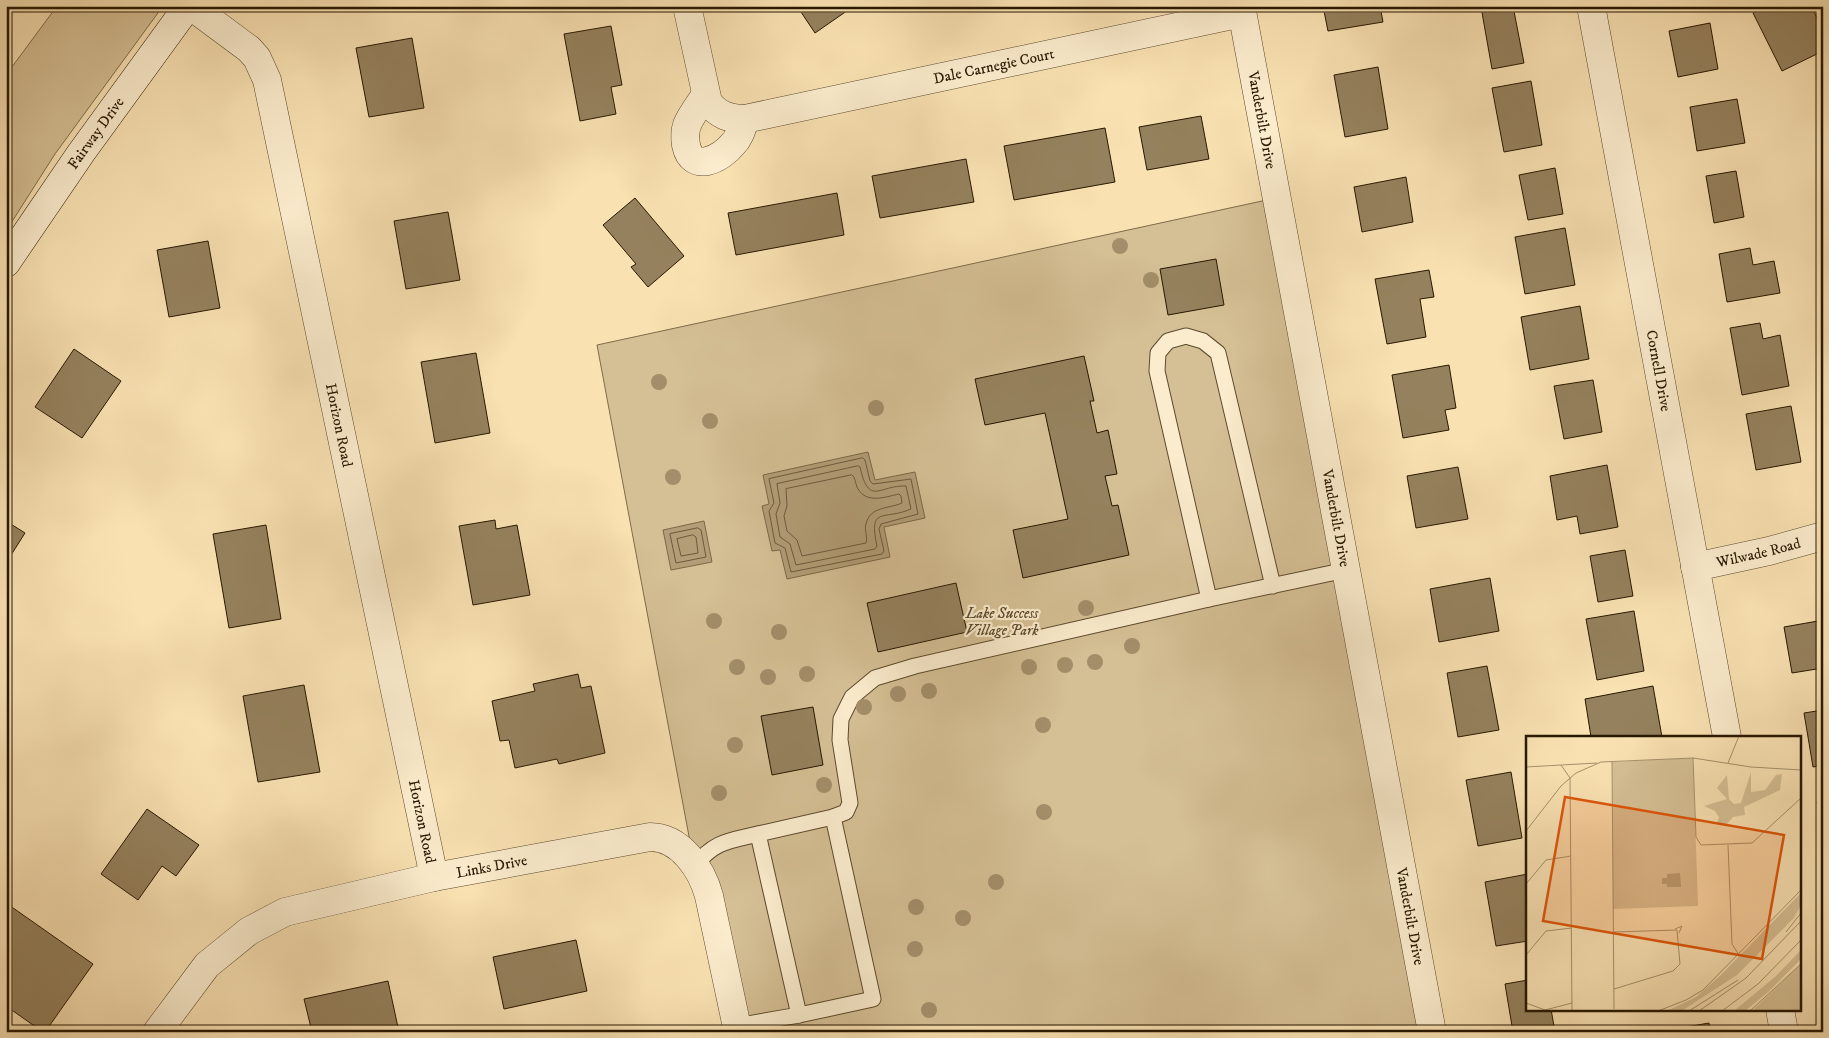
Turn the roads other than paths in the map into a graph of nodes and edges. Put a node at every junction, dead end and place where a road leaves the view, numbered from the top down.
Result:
1 (189, 6) edge
2 (687, 6) edge
3 (1591, 6) edge
4 (1242, 10) edge
5 (706, 96) junction
6 (745, 119) junction
7 (6, 263) edge
8 (1823, 536) edge
9 (1695, 567) junction
10 (1346, 570) junction
11 (1273, 586) junction
12 (1209, 599) junction
13 (1727, 736) edge
14 (833, 817) junction
15 (758, 834) junction
16 (695, 866) junction
17 (434, 877) junction
18 (1780, 1010) edge
19 (798, 1015) junction
20 (737, 1029) edge
21 (157, 1032) edge
22 (1432, 1032) edge
23 (1784, 1032) edge

1 - 7 street, Fairway Drive
1 - 17 street, Horizon Road
2 - 5 street, Dale Carnegie Court
3 - 9 street, Cornell Drive
4 - 6 street, Dale Carnegie Court
4 - 10 street, Vanderbilt Drive
5 - 6 street, Dale Carnegie Court
5 - 6 street
8 - 9 street, Wilwade Road
9 - 13 street, Cornell Drive
10 - 11 lane
10 - 22 street, Vanderbilt Drive
11 - 12 lane
11 - 12 lane
12 - 14 lane
14 - 15 lane
14 - 19 lane
15 - 16 lane
15 - 19 lane
16 - 17 street, Links Drive
16 - 20 street, Links Drive
17 - 21 street, Links Drive
18 - 23 street
19 - 20 lane

